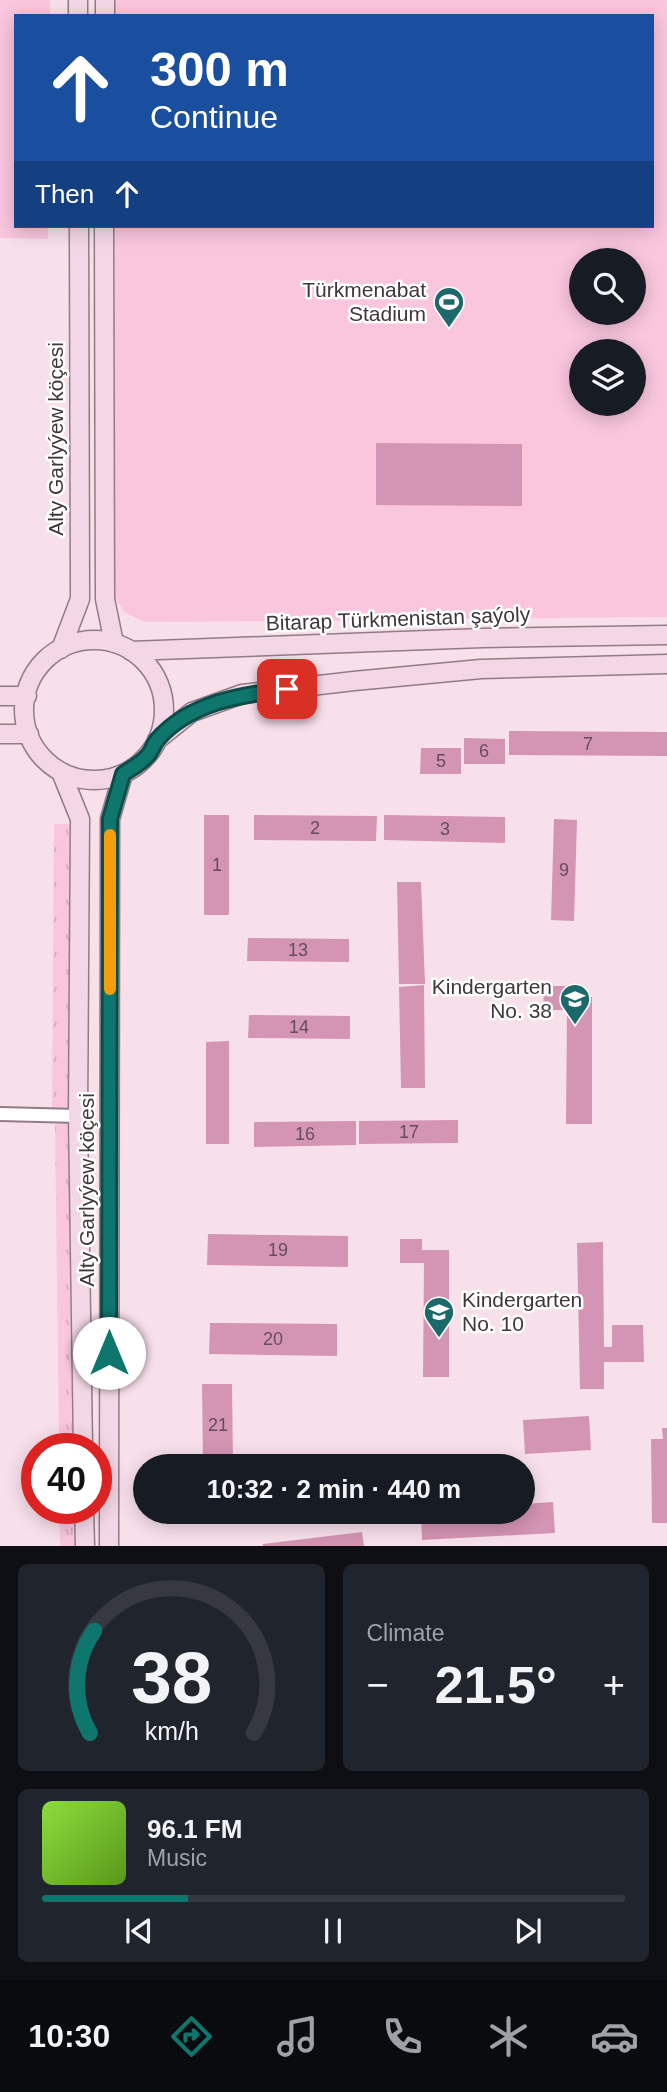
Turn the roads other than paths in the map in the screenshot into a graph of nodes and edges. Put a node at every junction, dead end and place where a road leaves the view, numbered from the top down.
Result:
1 (79, 228) edge
2 (104, 228) edge
3 (667, 635) edge
4 (123, 647) junction
5 (61, 649) junction
6 (667, 664) edge
7 (0, 696) edge
8 (27, 696) junction
9 (0, 734) edge
10 (29, 734) junction
11 (158, 740) junction
12 (61, 772) junction
13 (123, 774) junction
14 (0, 1114) edge
15 (78, 1116) junction
16 (83, 1433) edge
17 (84, 1524) edge
18 (85, 1546) edge
19 (109, 1546) edge

1 - 5 street, Alty Garlyýew köçesi
2 - 4 street
3 - 4 street, Bitarap Türkmenistan şaýoly
4 - 5 street
4 - 11 street
5 - 8 street
6 - 11 street
7 - 8 street
8 - 10 street
9 - 10 street
10 - 12 street
11 - 13 street
12 - 13 street
12 - 15 street, Alty Garlyýew köçesi
13 - 19 street, Alty Garlyýew köçesi
14 - 15 street
15 - 16 street, Alty Garlyýew köçesi
17 - 18 street

